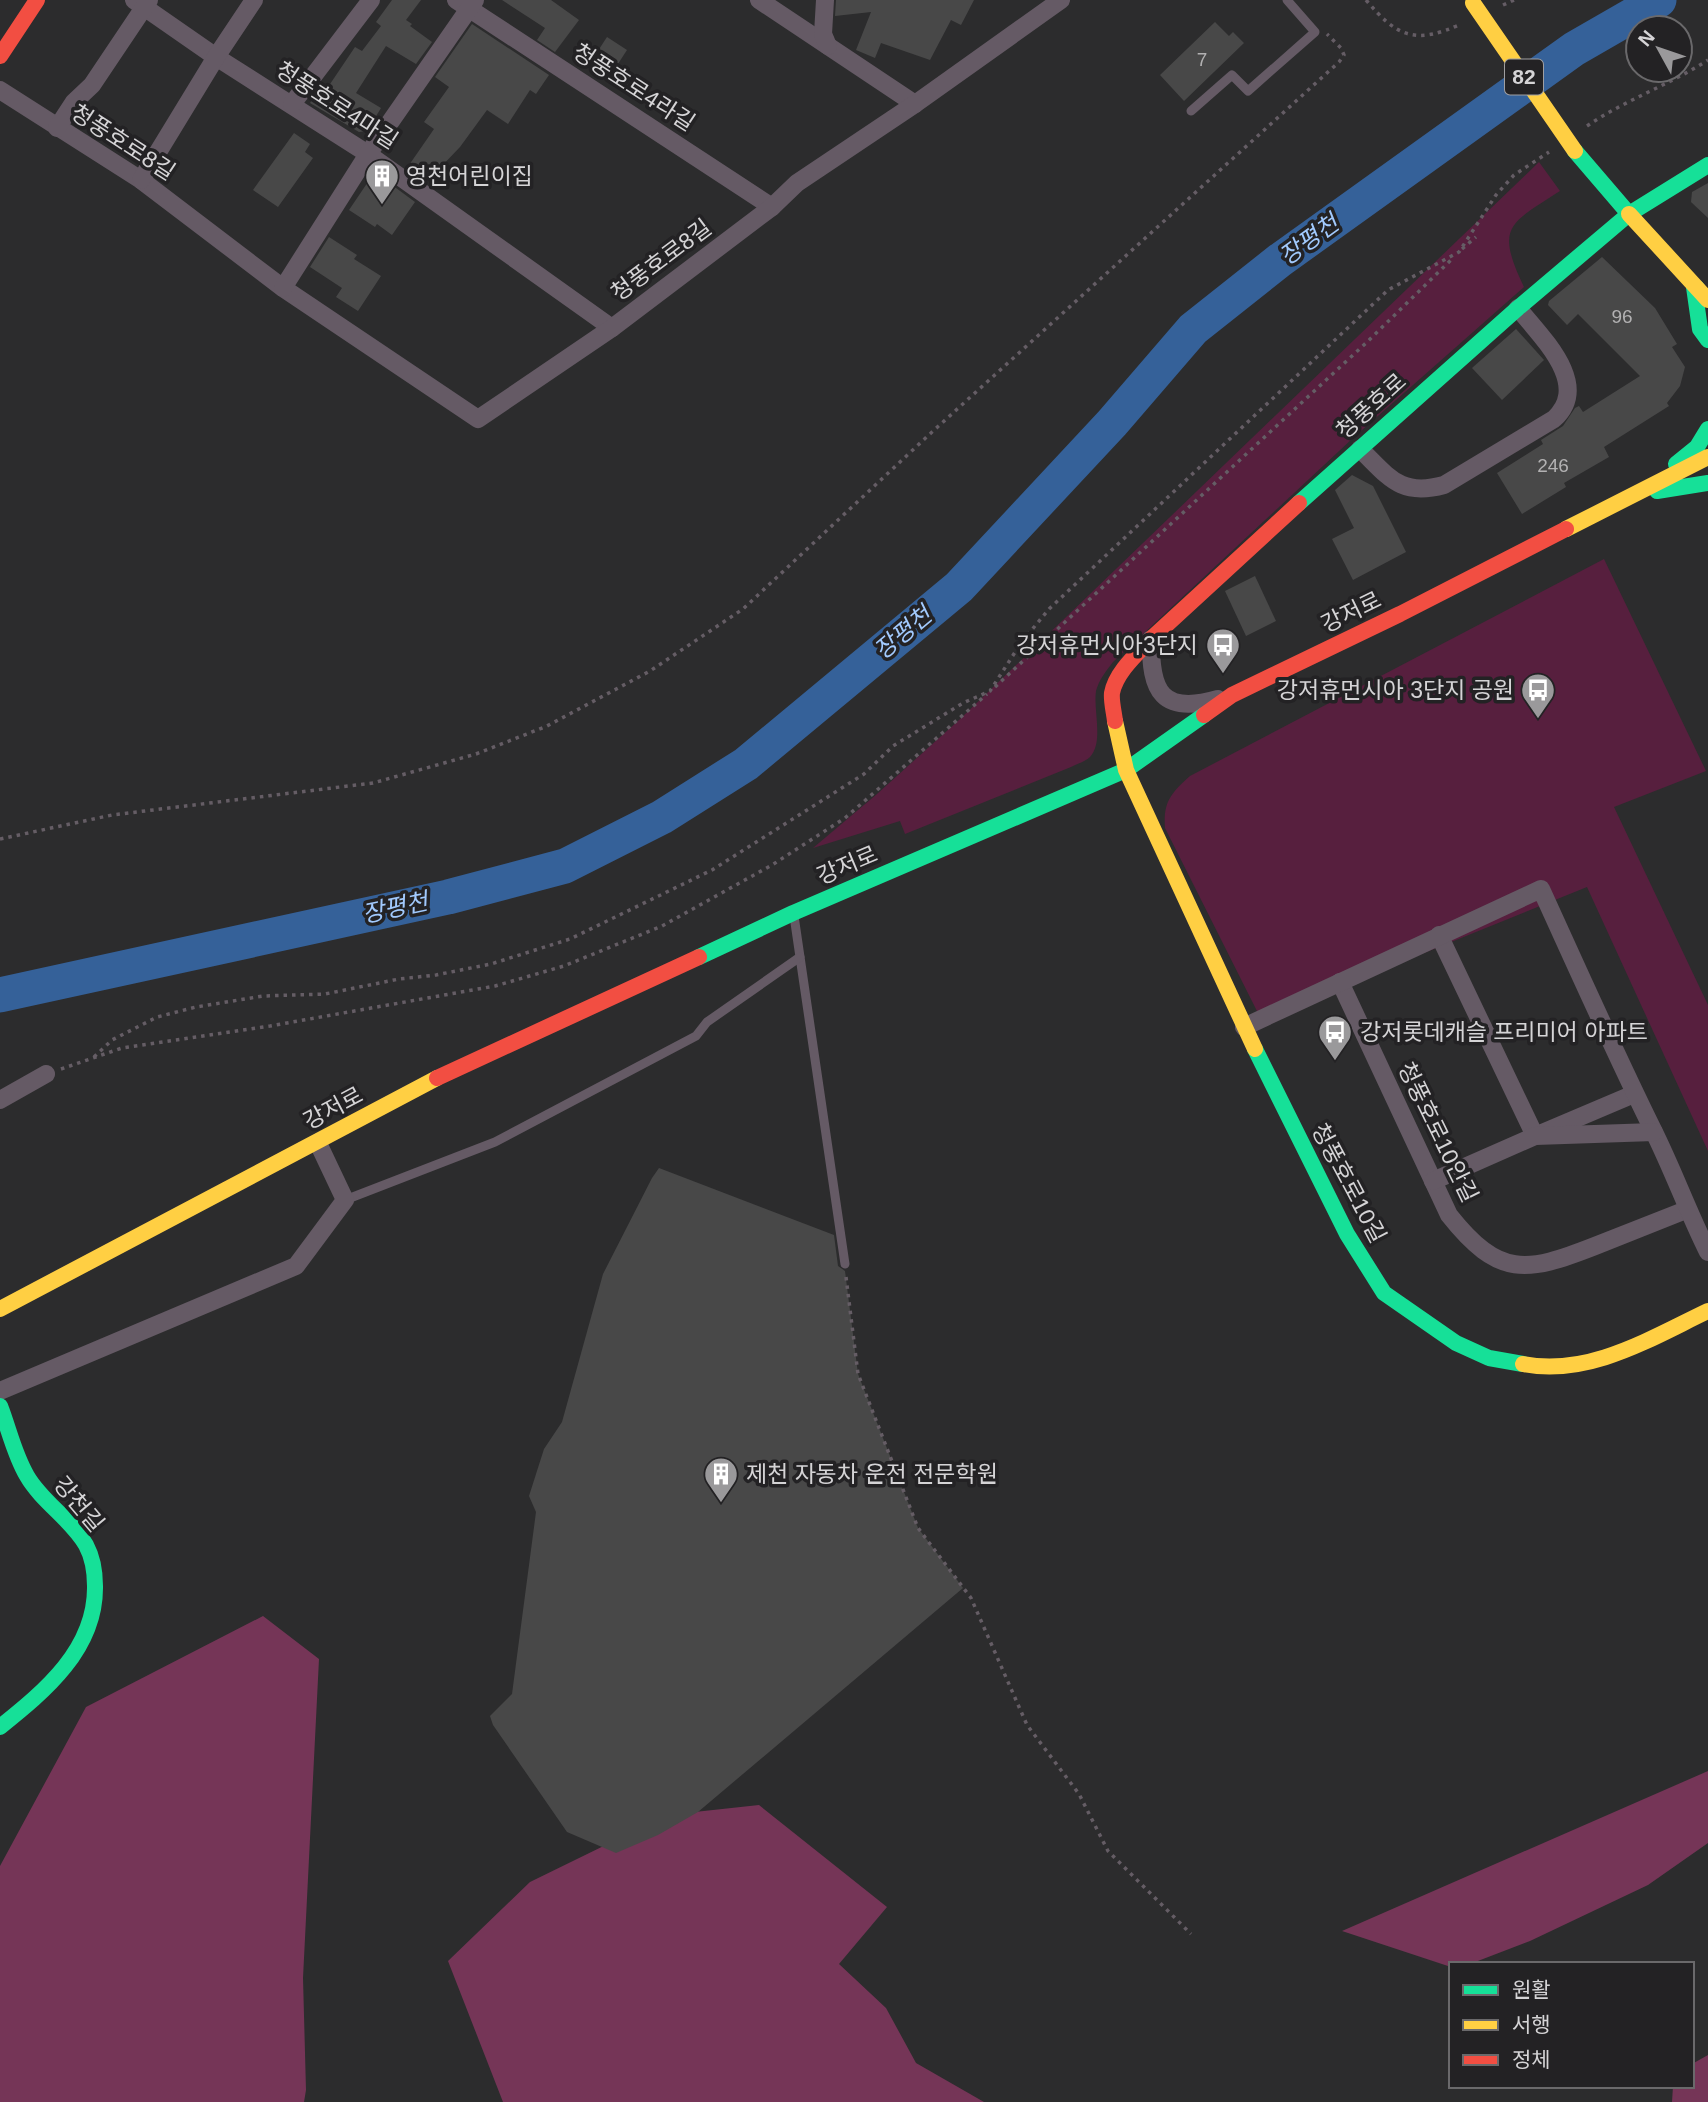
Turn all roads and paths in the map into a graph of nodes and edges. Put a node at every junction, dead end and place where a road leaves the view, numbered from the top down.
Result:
1 (37, 0) edge
2 (254, 0) edge
3 (371, 0) edge
4 (759, 0) edge
5 (825, 0) edge
6 (1061, 0) edge
7 (1287, 0) edge
8 (1366, 0) edge
9 (1514, 0) edge
10 (142, 2) edge
11 (1472, 2) edge
12 (467, 3) edge
13 (1501, 6) dead end
14 (1463, 23) dead end
15 (1323, 31) dead end
16 (828, 46) junction
17 (0, 56) edge
18 (216, 57) junction
19 (1708, 60) edge
20 (0, 90) edge
21 (292, 104) junction
22 (915, 104) junction
23 (1191, 111) dead end
24 (57, 128) junction
25 (1580, 131) dead end
26 (1558, 146) dead end
27 (368, 154) junction
28 (1708, 165) edge
29 (141, 180) junction
30 (772, 207) junction
31 (1629, 214) junction
32 (1476, 237) dead end
33 (1459, 252) junction
34 (283, 288) junction
35 (1701, 289) edge
36 (1708, 300) edge
37 (1518, 308) junction
38 (612, 328) junction
39 (1708, 340) edge
40 (1708, 429) edge
41 (1360, 449) junction
42 (1708, 457) edge
43 (1708, 483) edge
44 (1640, 494) junction
45 (1151, 639) junction
46 (990, 691) junction
47 (1232, 695) junction
48 (1126, 770) junction
49 (0, 839) edge
50 (793, 913) junction
51 (1439, 935) junction
52 (800, 957) junction
53 (1340, 982) junction
54 (1244, 1027) junction
55 (94, 1057) junction
56 (46, 1074) joint
57 (1634, 1094) junction
58 (0, 1100) edge
59 (1654, 1132) junction
60 (1535, 1136) junction
61 (318, 1143) junction
62 (1433, 1181) junction
63 (345, 1200) junction
64 (1686, 1210) junction
65 (1708, 1252) edge
66 (845, 1264) joint
67 (0, 1309) edge
68 (1708, 1311) edge
69 (0, 1391) edge
70 (0, 1406) edge
71 (0, 1727) edge
72 (1191, 1934) dead end

1 - 17 street
2 - 18 street
3 - 21 street
4 - 16 street
5 - 16 street
6 - 22 street, 청풍호로8길
7 - 23 lane
8 - 14 path
9 - 13 path
10 - 18 street, 청풍호로4마길
10 - 24 street
11 - 31 street, 82, bridge
12 - 27 street, 청풍호로4라길
12 - 30 street, 청풍호로4라길
15 - 49 path
16 - 22 street
18 - 21 street, 청풍호로4마길
18 - 29 street
19 - 25 path
20 - 24 street, 청풍호로8길
21 - 27 street, 청풍호로4마길
22 - 30 street, 청풍호로8길
24 - 29 street, 청풍호로8길
26 - 33 path
27 - 34 street
27 - 38 street, 청풍호로4마길
28 - 31 street, 청풍호로
29 - 34 street, 청풍호로8길
30 - 38 street, 청풍호로8길
31 - 35 street, 82
31 - 37 street, 청풍호로
32 - 33 path
33 - 46 path
33 - 46 path
34 - 38 street, 청풍호로8길
35 - 36 street, 82
35 - 39 street
37 - 41 street, 청풍호로
37 - 41 street
40 - 44 street
41 - 45 street, 청풍호로
42 - 44 street, 강저로
43 - 44 street
44 - 47 street, 강저로
45 - 47 street
45 - 48 street, 청풍호로
46 - 55 path
46 - 55 path
47 - 48 street, 강저로
48 - 50 street, 강저로
48 - 54 street, 청풍호로10길
50 - 52 lane
50 - 61 street, 강저로
51 - 53 street
51 - 57 street
51 - 60 street
52 - 63 lane
52 - 66 lane
53 - 54 street
53 - 62 street, 청풍호로10안길
54 - 68 street, 청풍호로10길
55 - 56 path
56 - 58 street
57 - 59 street
57 - 60 street
59 - 60 street
59 - 64 street
60 - 62 street
61 - 63 street
61 - 67 street, 강저로
62 - 64 street, 청풍호로10안길
63 - 69 street
64 - 65 street
66 - 72 path
70 - 71 street, 강천길

